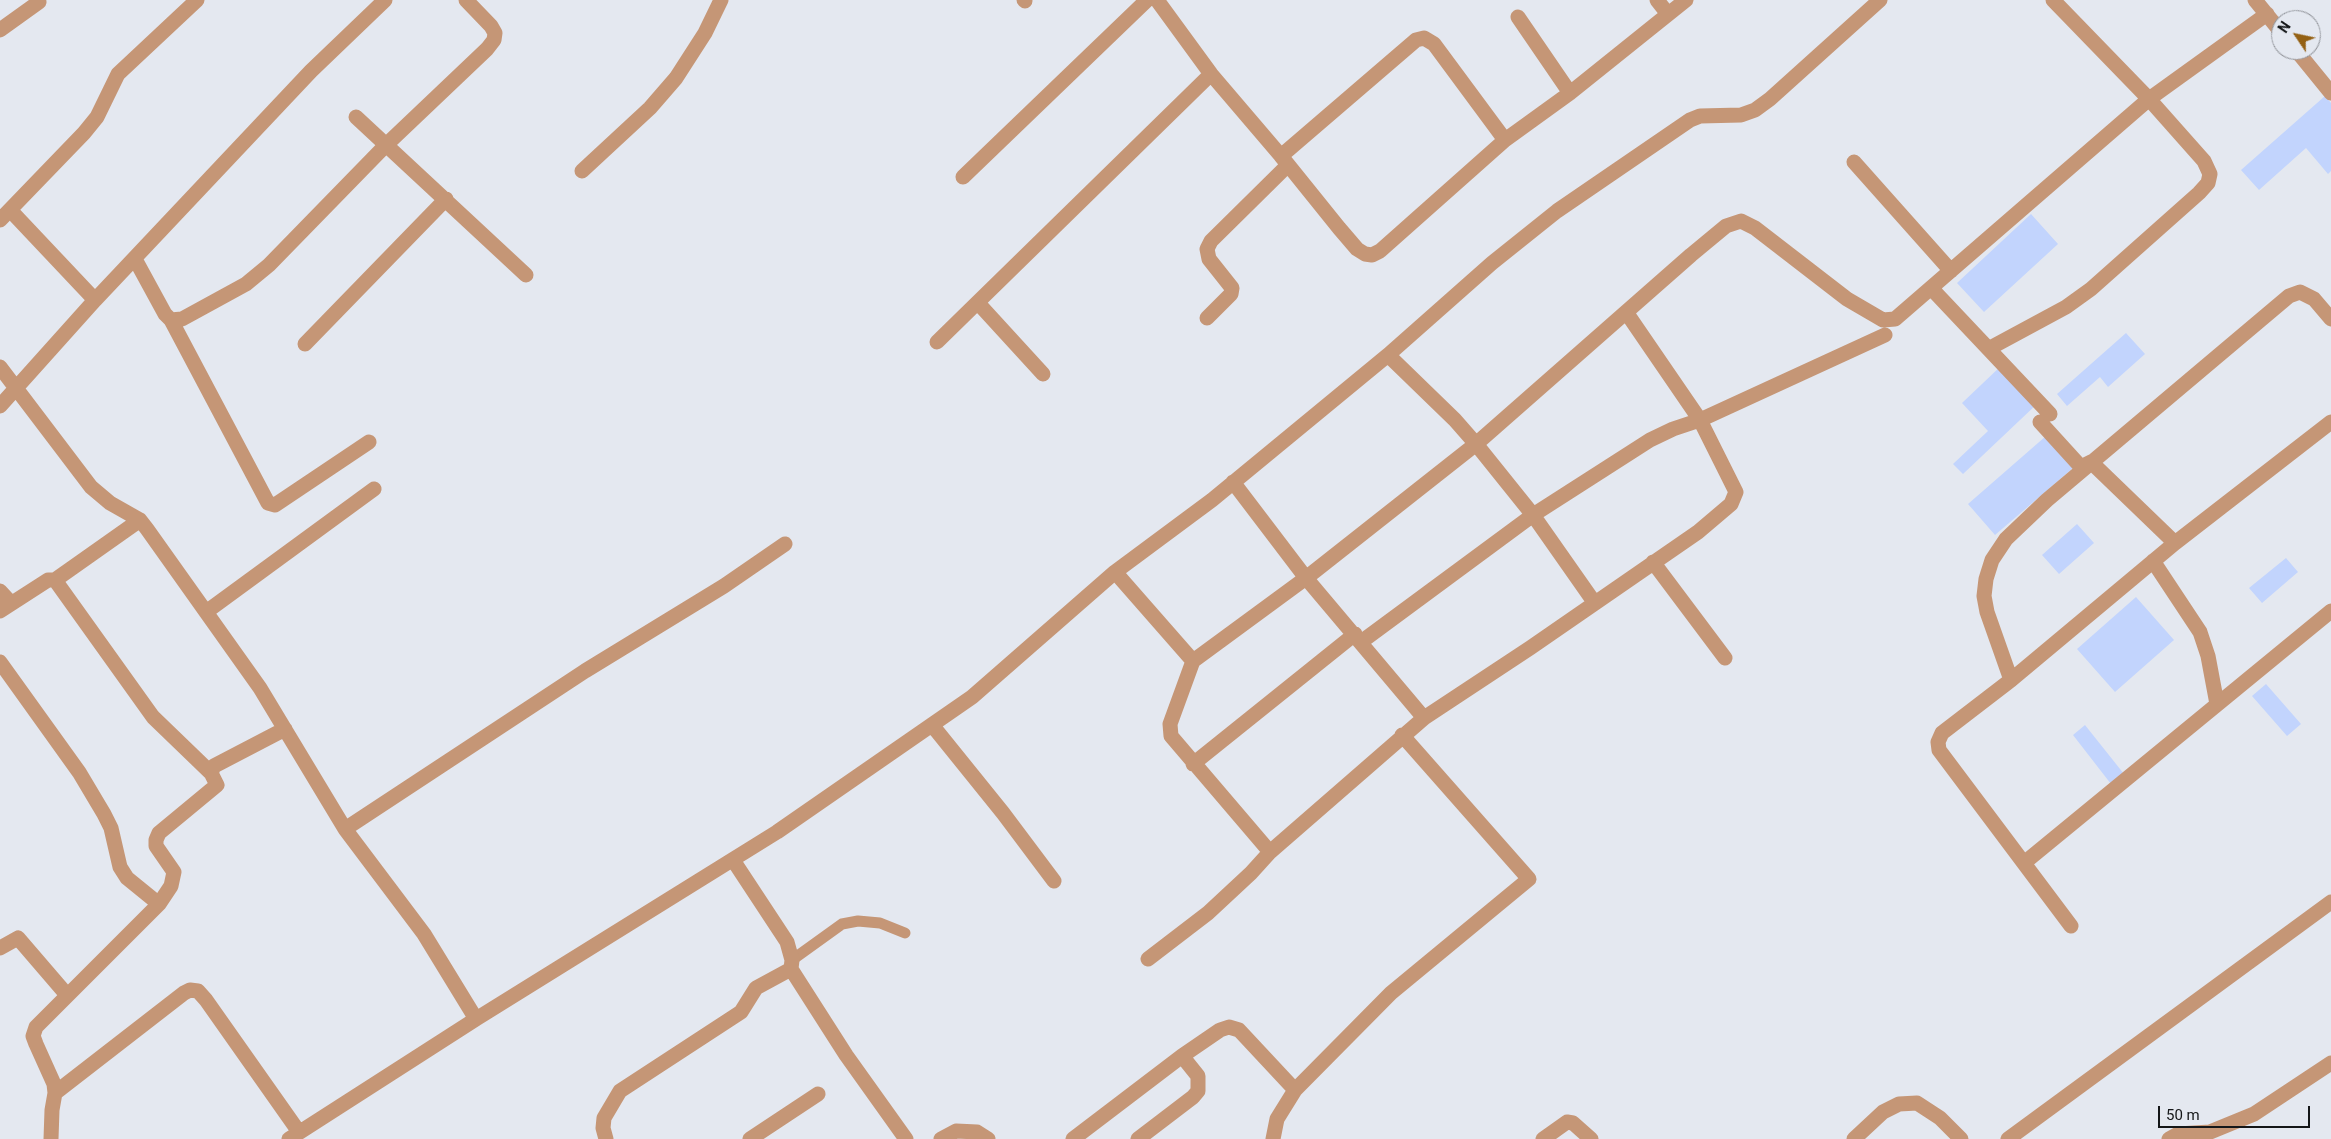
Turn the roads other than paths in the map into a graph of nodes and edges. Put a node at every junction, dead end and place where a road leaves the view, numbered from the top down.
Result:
1 (197, 0) edge
2 (384, 0) edge
3 (466, 0) edge
4 (721, 0) edge
5 (1146, 0) edge
6 (1156, 0) edge
7 (1656, 0) edge
8 (1686, 0) edge
9 (1880, 0) edge
10 (2054, 0) edge
11 (2255, 0) edge
12 (39, 2) dead end
13 (1668, 14) junction
14 (2267, 14) junction
15 (1518, 17) dead end
16 (2271, 19) edge
17 (0, 30) edge
18 (2304, 60) edge
19 (1211, 74) junction
20 (1570, 93) junction
21 (2331, 93) edge
22 (2149, 99) junction
23 (356, 117) dead end
24 (1505, 140) junction
25 (386, 145) junction
26 (1285, 161) junction
27 (1854, 162) dead end
28 (582, 170) dead end
29 (964, 177) dead end
30 (446, 199) junction
31 (5, 216) edge
32 (135, 259) junction
33 (1951, 272) junction
34 (526, 275) dead end
35 (1931, 288) junction
36 (96, 300) junction
37 (978, 303) junction
38 (1626, 312) junction
39 (1207, 318) dead end
40 (2331, 319) edge
41 (171, 320) junction
42 (1885, 335) dead end
43 (937, 342) dead end
44 (305, 344) dead end
45 (1990, 348) junction
46 (1388, 355) junction
47 (0, 367) edge
48 (1043, 374) dead end
49 (17, 389) junction
50 (0, 406) edge
51 (1700, 420) junction
52 (2331, 422) edge
53 (368, 442) dead end
54 (1476, 444) junction
55 (2091, 462) junction
56 (1233, 482) junction
57 (374, 489) dead end
58 (1533, 515) junction
59 (140, 520) junction
60 (2175, 543) junction
61 (785, 544) dead end
62 (2153, 561) junction
63 (1653, 562) junction
64 (1115, 572) junction
65 (1306, 578) junction
66 (55, 580) junction
67 (0, 591) edge
68 (1594, 602) junction
69 (6, 607) edge
70 (2331, 611) edge
71 (206, 612) junction
72 (1358, 638) junction
73 (1725, 658) dead end
74 (1193, 661) junction
75 (0, 662) edge
76 (2011, 680) junction
77 (2217, 704) junction
78 (1424, 718) junction
79 (932, 725) junction
80 (284, 729) junction
81 (1402, 735) junction
82 (1193, 764) junction
83 (211, 773) junction
84 (345, 829) junction
85 (1270, 852) junction
86 (733, 860) junction
87 (2024, 863) junction
88 (1054, 881) dead end
89 (2331, 902) edge
90 (159, 904) junction
91 (2071, 926) dead end
92 (905, 933) dead end
93 (0, 948) edge
94 (1148, 959) dead end
95 (792, 964) junction
96 (67, 995) junction
97 (476, 1019) junction
98 (1182, 1056) junction
99 (2331, 1063) edge
100 (1295, 1090) junction
101 (56, 1093) junction
102 (818, 1094) dead end
103 (294, 1136) edge
104 (52, 1139) edge
105 (606, 1139) edge
106 (750, 1139) edge
107 (906, 1139) edge
108 (941, 1139) edge
109 (988, 1139) edge
110 (1073, 1139) edge
111 (1138, 1139) edge
112 (1273, 1139) edge
113 (1543, 1139) edge
114 (1592, 1139) edge
115 (1854, 1139) edge
116 (1961, 1139) edge
117 (2008, 1139) edge
118 (2169, 1139) edge

1 - 31 street
2 - 32 street
3 - 25 street
4 - 28 street
5 - 29 street
6 - 19 street
7 - 13 street
8 - 13 street
9 - 46 street
10 - 22 street
11 - 14 street
12 - 17 street
13 - 20 street
14 - 16 street
14 - 22 street
15 - 20 street
18 - 21 street
19 - 26 street
19 - 37 street
20 - 24 street
22 - 33 street
22 - 45 street
23 - 25 street
24 - 26 street
24 - 26 street
25 - 30 street
25 - 41 street
26 - 39 street
27 - 33 street
30 - 34 street
30 - 44 street
31 - 36 street
32 - 36 street
32 - 41 street
33 - 35 street
35 - 38 street
35 - 45 street
36 - 49 street
37 - 43 street
37 - 48 street
38 - 51 street
38 - 54 street
40 - 55 street
41 - 53 street
42 - 51 street
45 - 55 street
46 - 54 street
46 - 56 street
47 - 49 street
49 - 50 street
49 - 59 street
51 - 58 street
51 - 63 street
52 - 60 street
54 - 58 street
54 - 65 street
55 - 60 street
55 - 76 street
56 - 64 street
56 - 65 street
57 - 71 street
58 - 68 street
58 - 72 street
59 - 66 street
59 - 71 street
60 - 62 street
61 - 84 street
62 - 76 street
62 - 77 street
63 - 68 street
63 - 73 street
64 - 74 street
64 - 79 street
65 - 72 street
65 - 74 street
66 - 69 street
66 - 83 street
67 - 69 street
68 - 78 street
70 - 77 street
71 - 80 street
72 - 78 street
72 - 82 street
74 - 82 street
75 - 90 street
76 - 87 street
77 - 87 street
78 - 81 street
79 - 86 street
79 - 88 street
80 - 83 street
80 - 84 street
81 - 85 street
81 - 100 street
82 - 85 street
83 - 90 street
84 - 97 street
85 - 94 street
86 - 95 street
86 - 97 street
87 - 91 street
89 - 117 street
90 - 96 street
92 - 95 lane
93 - 96 street
95 - 105 street
95 - 107 street
96 - 101 street
97 - 103 street
98 - 100 street
98 - 110 street
98 - 111 street
99 - 118 street
100 - 112 street
101 - 103 street
101 - 104 street
102 - 106 street
108 - 109 street
113 - 114 street
115 - 116 street

